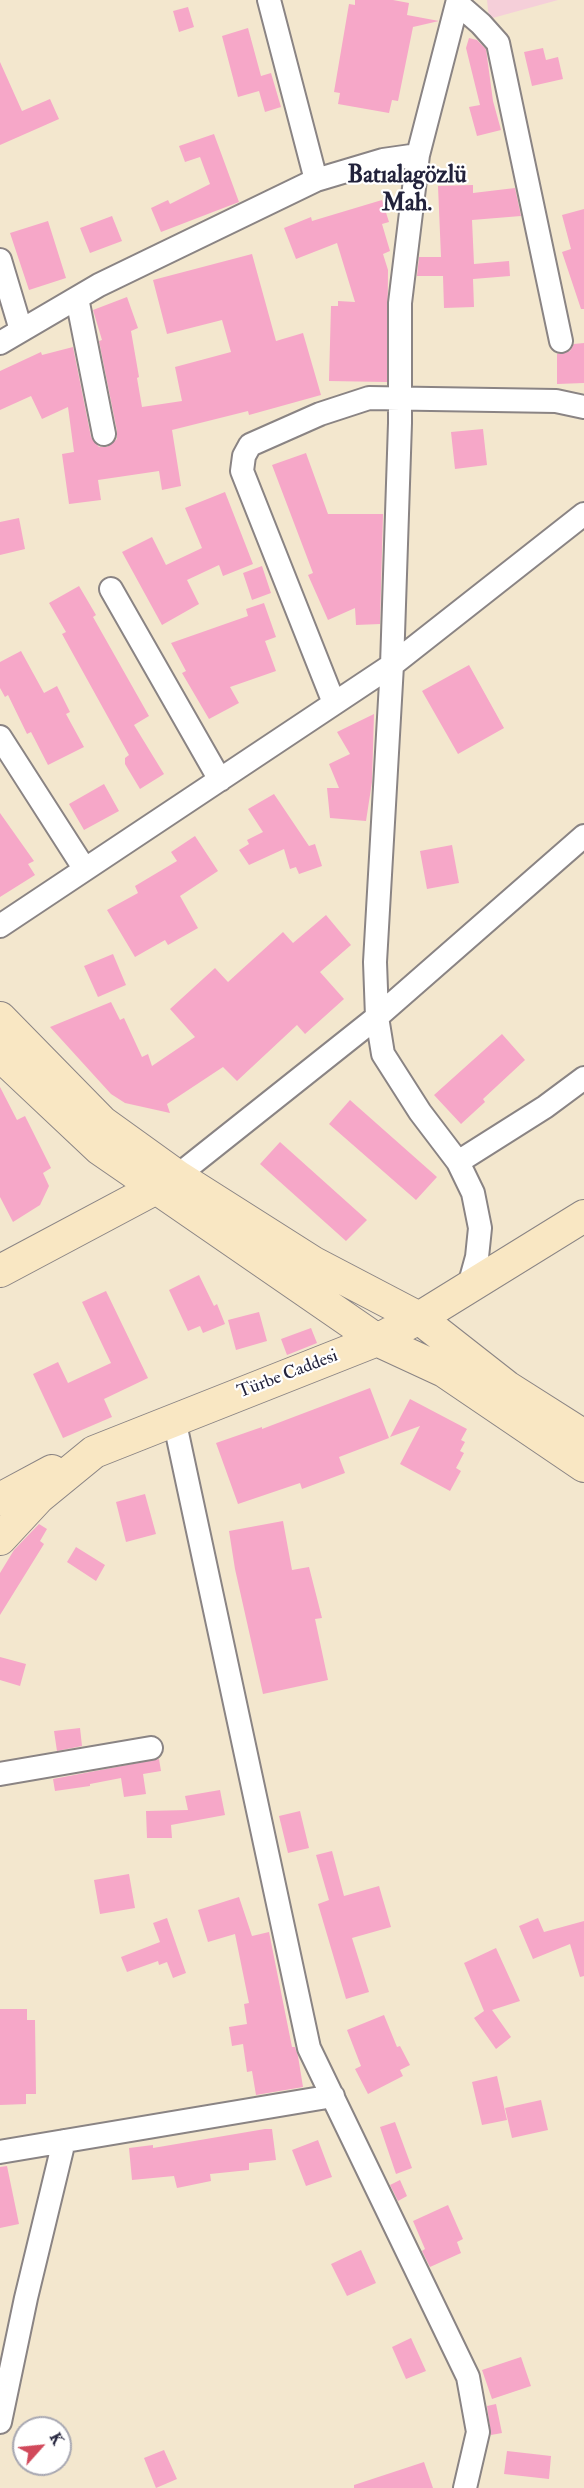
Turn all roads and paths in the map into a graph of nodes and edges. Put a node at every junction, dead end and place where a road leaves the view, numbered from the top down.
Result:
1 (269, 0) edge
2 (458, 2) edge
3 (418, 155) junction
4 (316, 180) junction
5 (0, 260) edge
6 (77, 298) junction
7 (21, 330) junction
8 (561, 341) dead end
9 (0, 343) edge
10 (400, 398) junction
11 (584, 406) edge
12 (104, 434) dead end
13 (584, 514) edge
14 (111, 589) dead end
15 (392, 665) junction
16 (334, 703) junction
17 (0, 737) edge
18 (220, 780) junction
19 (584, 836) edge
20 (84, 868) junction
21 (0, 926) edge
22 (376, 1017) junction
23 (0, 1018) edge
24 (0, 1056) edge
25 (584, 1078) edge
26 (458, 1162) junction
27 (166, 1182) junction
28 (584, 1216) edge
29 (0, 1271) edge
30 (469, 1286) junction
31 (419, 1318) junction
32 (377, 1340) junction
33 (174, 1419) junction
34 (584, 1436) edge
35 (94, 1452) junction
36 (584, 1466) edge
37 (0, 1499) edge
38 (0, 1539) edge
39 (151, 1748) dead end
40 (0, 1774) edge
41 (333, 2096) junction
42 (64, 2141) junction
43 (0, 2152) edge
44 (0, 2422) edge
45 (465, 2488) edge

1 - 4 street
2 - 3 street
2 - 8 street
3 - 4 street
3 - 10 street
4 - 6 street
5 - 7 street
6 - 7 street
6 - 12 street
7 - 9 street
10 - 11 street
10 - 15 street
10 - 16 street
13 - 15 street
14 - 18 street
15 - 16 street
15 - 22 street
16 - 18 street
17 - 20 street
18 - 20 street
19 - 22 street
20 - 21 street
22 - 26 street
22 - 27 street
23 - 27 main road
24 - 27 main road
25 - 26 street
26 - 30 street
27 - 29 main road
27 - 31 main road
27 - 32 main road
28 - 30 main road, Türbe Caddesi
30 - 31 main road, Türbe Caddesi
31 - 32 main road, Türbe Caddesi
31 - 34 main road
32 - 33 main road, Türbe Caddesi
32 - 36 main road
33 - 35 main road, Türbe Caddesi
33 - 41 street
35 - 37 main road
35 - 38 main road, Türbe Caddesi
39 - 40 street
41 - 42 street
41 - 45 street
42 - 43 street
42 - 44 street

